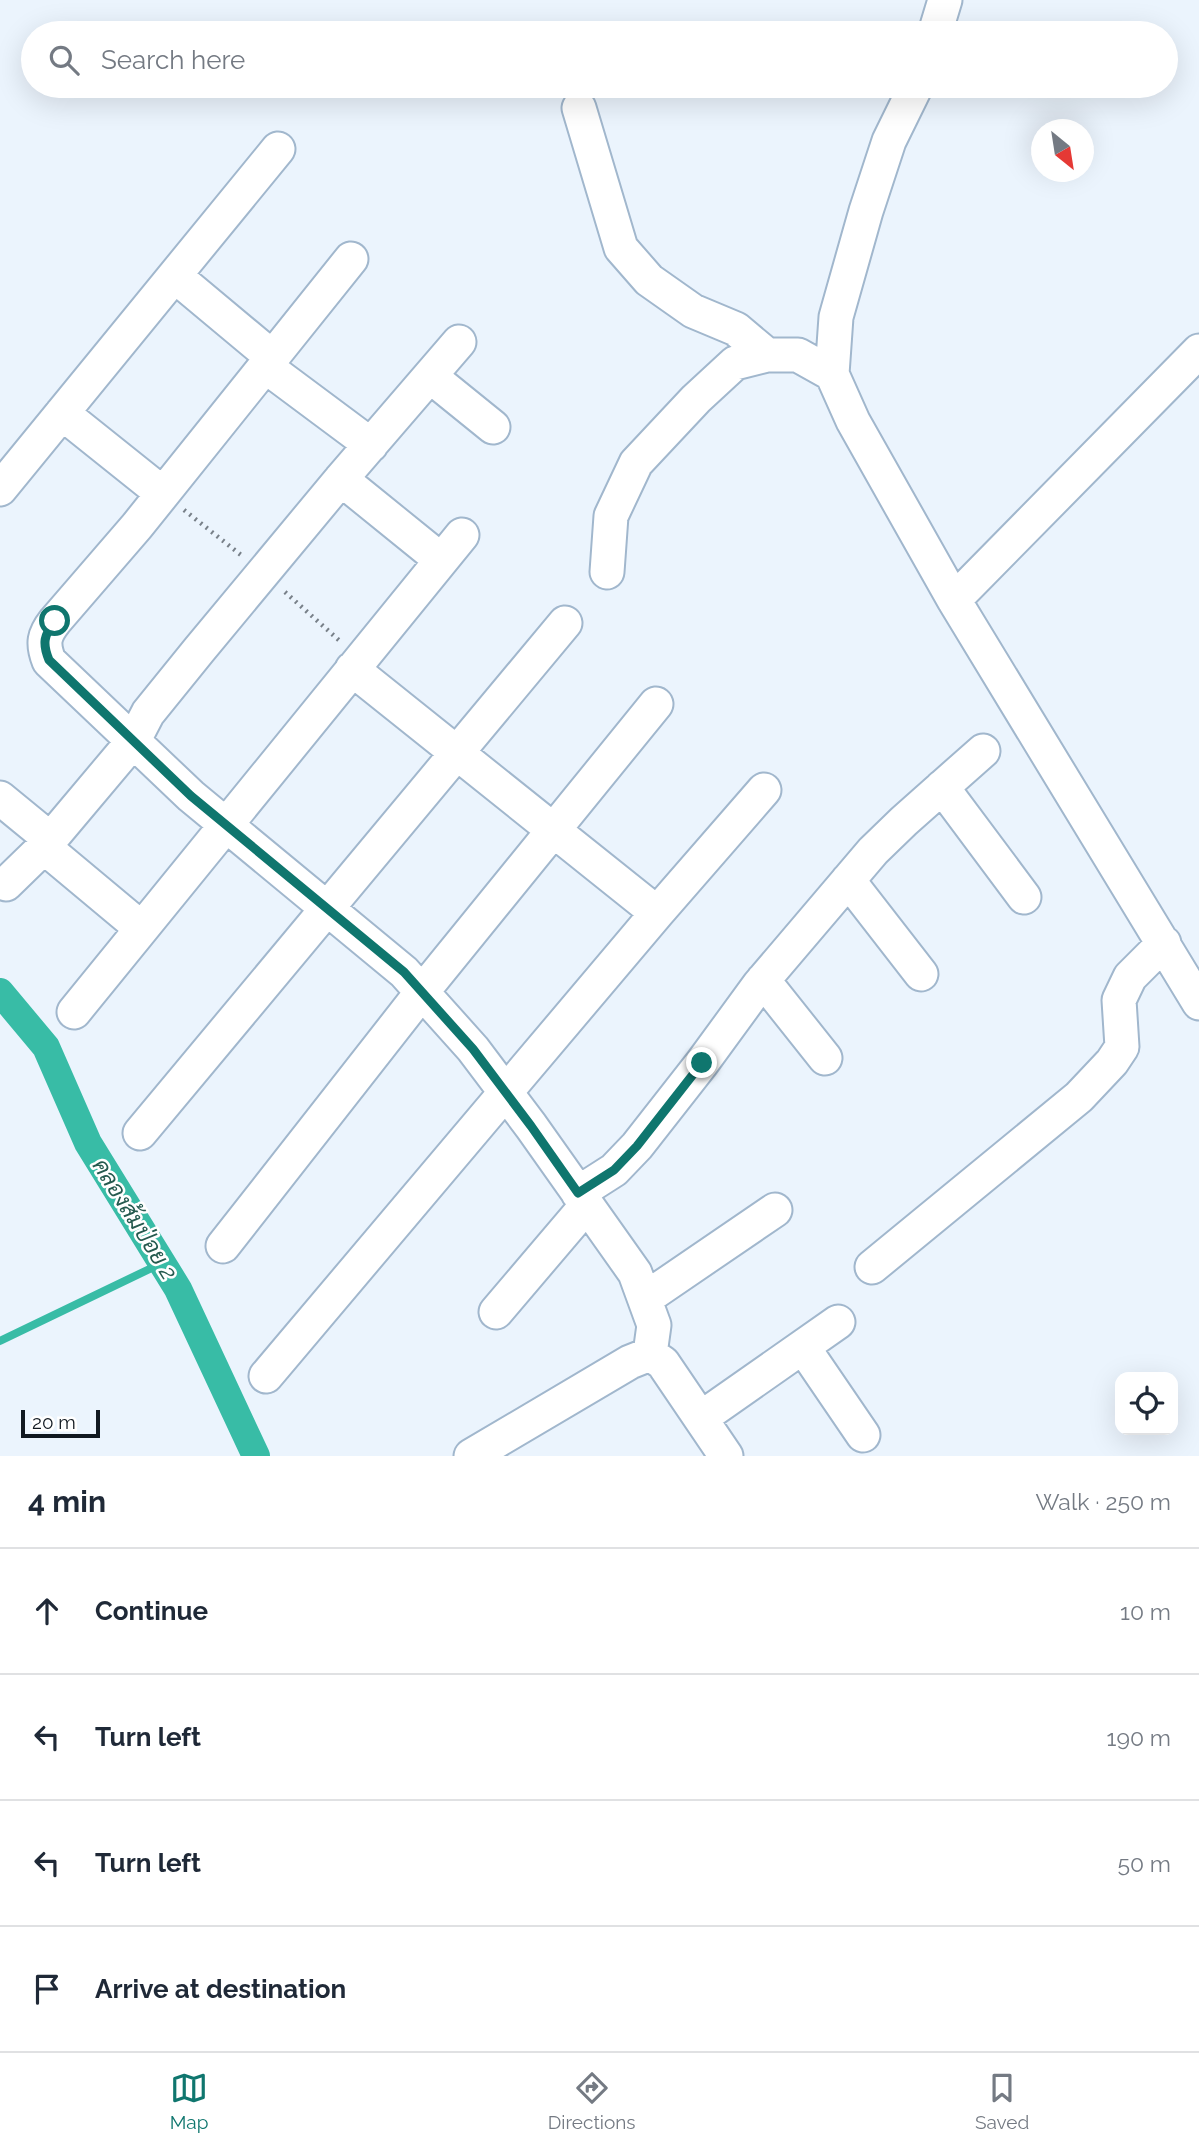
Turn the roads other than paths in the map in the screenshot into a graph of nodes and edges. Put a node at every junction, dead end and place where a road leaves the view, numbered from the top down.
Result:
1 (945, 0) edge
2 (939, 21) edge
3 (910, 98) edge
4 (579, 108) dead end
5 (278, 149) dead end
6 (351, 259) dead end
7 (175, 276) junction
8 (459, 342) dead end
9 (1199, 351) edge
10 (767, 355) junction
11 (268, 362) junction
12 (832, 374) junction
13 (430, 376) junction
14 (62, 413) junction
15 (493, 427) dead end
16 (371, 445) junction
17 (341, 479) junction
18 (0, 489) edge
19 (162, 492) junction
20 (607, 572) dead end
21 (954, 600) junction
22 (565, 623) dead end
23 (352, 669) junction
24 (656, 704) dead end
25 (134, 740) junction
26 (456, 751) junction
27 (983, 751) dead end
28 (942, 787) junction
29 (764, 790) dead end
30 (0, 798) edge
31 (225, 824) junction
32 (553, 832) junction
33 (47, 843) junction
34 (848, 880) junction
35 (6, 884) dead end
36 (1024, 897) dead end
37 (328, 909) junction
38 (657, 913) junction
39 (141, 928) junction
40 (1164, 943) junction
41 (921, 974) dead end
42 (763, 980) junction
43 (422, 992) junction
44 (1199, 1003) edge
45 (74, 1012) dead end
46 (825, 1058) dead end
47 (506, 1092) junction
48 (140, 1133) dead end
49 (583, 1199) junction
50 (775, 1210) dead end
51 (223, 1246) dead end
52 (872, 1267) dead end
53 (646, 1298) junction
54 (496, 1312) dead end
55 (838, 1322) dead end
56 (803, 1347) junction
57 (650, 1354) junction
58 (266, 1376) dead end
59 (701, 1418) junction
60 (863, 1436) dead end
61 (471, 1456) edge
62 (726, 1456) edge

1 - 2 street
3 - 12 street
4 - 10 street
5 - 7 street
6 - 11 street
7 - 11 street
7 - 14 street
8 - 13 street
9 - 21 street
10 - 12 street
10 - 20 street
11 - 16 street
11 - 19 street
12 - 21 street
13 - 15 street
13 - 16 street
14 - 18 street
14 - 19 street
16 - 17 street
17 - 23 street
17 - 25 street
19 - 25 street
21 - 40 street
22 - 26 street
23 - 26 street
23 - 31 street
24 - 32 street
25 - 31 street
25 - 33 street
26 - 32 street
26 - 37 street
27 - 28 street
28 - 34 street
28 - 36 street
29 - 38 street
30 - 33 street
31 - 37 street
31 - 39 street
32 - 38 street
32 - 43 street
33 - 35 street
33 - 39 street
34 - 41 street
34 - 42 street
37 - 43 street
37 - 48 street
38 - 47 street
39 - 45 street
40 - 44 street
40 - 52 street
42 - 46 street
42 - 49 street
43 - 47 street
43 - 51 street
47 - 49 street
47 - 58 street
49 - 53 street
49 - 54 street
50 - 53 street
53 - 57 street
55 - 56 street
56 - 59 street
56 - 60 street
57 - 59 street
57 - 61 street
59 - 62 street

